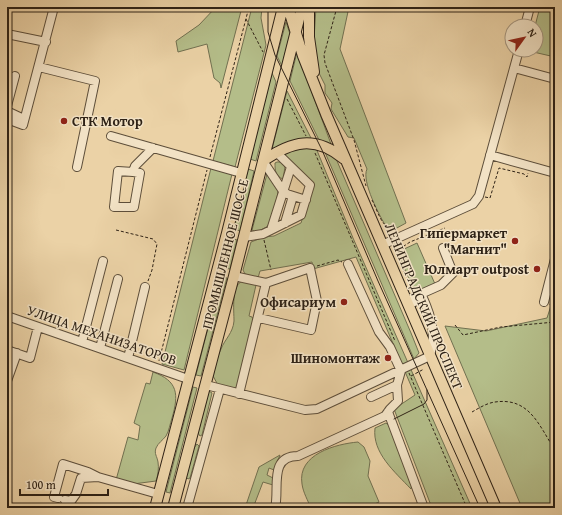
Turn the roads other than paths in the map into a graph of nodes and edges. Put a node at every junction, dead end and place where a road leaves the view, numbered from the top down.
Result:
1 (54, 7) edge
2 (283, 7) edge
3 (288, 7) edge
4 (302, 7) edge
5 (309, 7) edge
6 (530, 7) edge
7 (527, 18) edge
8 (7, 34) edge
9 (295, 34) junction
10 (46, 42) junction
11 (517, 58) edge
12 (514, 68) junction
13 (38, 70) junction
14 (15, 76) dead end
15 (555, 79) edge
16 (7, 106) edge
17 (7, 111) edge
18 (326, 114) junction
19 (7, 119) edge
20 (24, 119) junction
21 (111, 136) dead end
22 (153, 148) junction
23 (276, 152) junction
24 (490, 155) junction
25 (345, 160) junction
26 (77, 167) dead end
27 (265, 167) junction
28 (291, 167) junction
29 (242, 168) junction
30 (133, 172) junction
31 (555, 173) edge
32 (283, 191) junction
33 (293, 196) junction
34 (306, 200) junction
35 (285, 223) junction
36 (271, 230) junction
37 (227, 233) junction
38 (244, 237) junction
39 (382, 245) junction
40 (443, 248) dead end
41 (555, 259) edge
42 (103, 261) dead end
43 (348, 264) road end
44 (217, 271) junction
45 (234, 276) junction
46 (118, 279) dead end
47 (266, 284) junction
48 (145, 287) road end
49 (409, 300) junction
50 (547, 303) road end
51 (7, 316) edge
52 (259, 318) junction
53 (38, 327) junction
54 (82, 342) junction
55 (100, 348) junction
56 (7, 350) edge
57 (17, 353) junction
58 (430, 356) junction
59 (128, 358) junction
60 (404, 369) junction
61 (188, 379) junction
62 (7, 381) edge
63 (206, 385) junction
64 (397, 385) junction
65 (220, 389) junction
66 (239, 394) junction
67 (370, 398) dead end
68 (388, 412) junction
69 (191, 438) junction
70 (204, 442) junction
71 (101, 478) junction
72 (180, 481) junction
73 (192, 484) junction
74 (158, 494) junction
75 (174, 504) edge
76 (155, 508) edge
77 (186, 508) edge
78 (274, 508) edge
79 (424, 508) edge
80 (496, 508) edge

1 - 10 street
2 - 29 main road, ПРОМЫШЛЕННОЕ ШОССЕ
3 - 9 main road, ЛЕНИНГРАДСКИЙ ПРОСПЕКТ
4 - 9 main road, ПРОМЫШЛЕННОЕ ШОССЕ
5 - 18 main road, ЛЕНИНГРАДСКИЙ ПРОСПЕКТ
6 - 7 street
8 - 10 street
9 - 18 main road, ЛЕНИНГРАДСКИЙ ПРОСПЕКТ
9 - 27 main road, ПРОМЫШЛЕННОЕ ШОССЕ
10 - 13 street
11 - 12 street
12 - 15 street
12 - 24 street
13 - 20 street
13 - 26 street
14 - 16 street
17 - 20 street
18 - 25 main road, ЛЕНИНГРАДСКИЙ ПРОСПЕКТ
19 - 20 street
21 - 22 street
22 - 29 street
22 - 30 street
23 - 25 main road
23 - 27 main road
23 - 28 street
24 - 31 street
24 - 39 street
25 - 39 main road, ЛЕНИНГРАДСКИЙ ПРОСПЕКТ
27 - 29 main road
27 - 32 street
27 - 38 main road, ПРОМЫШЛЕННОЕ ШОССЕ
28 - 32 street
28 - 34 street
29 - 37 main road, ПРОМЫШЛЕННОЕ ШОССЕ
30 - 30 street
32 - 33 street
32 - 36 street
33 - 34 street
33 - 35 street
34 - 35 street
35 - 36 street
36 - 38 street
37 - 38 main road
37 - 44 main road, ПРОМЫШЛЕННОЕ ШОССЕ
38 - 45 main road, ПРОМЫШЛЕННОЕ ШОССЕ
39 - 49 main road, ЛЕНИНГРАДСКИЙ ПРОСПЕКТ
40 - 49 street
41 - 50 street
42 - 54 street
43 - 60 street
44 - 45 main road
44 - 61 main road, ПРОМЫШЛЕННОЕ ШОССЕ
45 - 47 street
45 - 63 main road, ПРОМЫШЛЕННОЕ ШОССЕ
46 - 55 street
47 - 52 street
47 - 52 street
48 - 59 street
49 - 58 main road, ЛЕНИНГРАДСКИЙ ПРОСПЕКТ
49 - 58 street
51 - 53 street, УЛИЦА МЕХАНИЗАТОРОВ
52 - 66 street
53 - 54 street, УЛИЦА МЕХАНИЗАТОРОВ
53 - 57 street
54 - 55 street, УЛИЦА МЕХАНИЗАТОРОВ
55 - 59 street, УЛИЦА МЕХАНИЗАТОРОВ
56 - 57 street
57 - 62 street
58 - 60 street
58 - 80 main road, ЛЕНИНГРАДСКИЙ ПРОСПЕКТ
59 - 61 street, УЛИЦА МЕХАНИЗАТОРОВ
60 - 64 street
60 - 66 street
61 - 63 main road
61 - 74 main road, ПРОМЫШЛЕННОЕ ШОССЕ
63 - 65 street
63 - 69 main road, ПРОМЫШЛЕННОЕ ШОССЕ
64 - 67 street
64 - 68 street
65 - 66 street
65 - 70 street
68 - 78 street
68 - 79 street
69 - 70 street
69 - 72 main road, ПРОМЫШЛЕННОЕ ШОССЕ
70 - 73 street
71 - 71 street
71 - 74 street
72 - 73 street
72 - 75 main road, ПРОМЫШЛЕННОЕ ШОССЕ
73 - 77 street
74 - 75 main road
74 - 76 main road, ПРОМЫШЛЕННОЕ ШОССЕ

